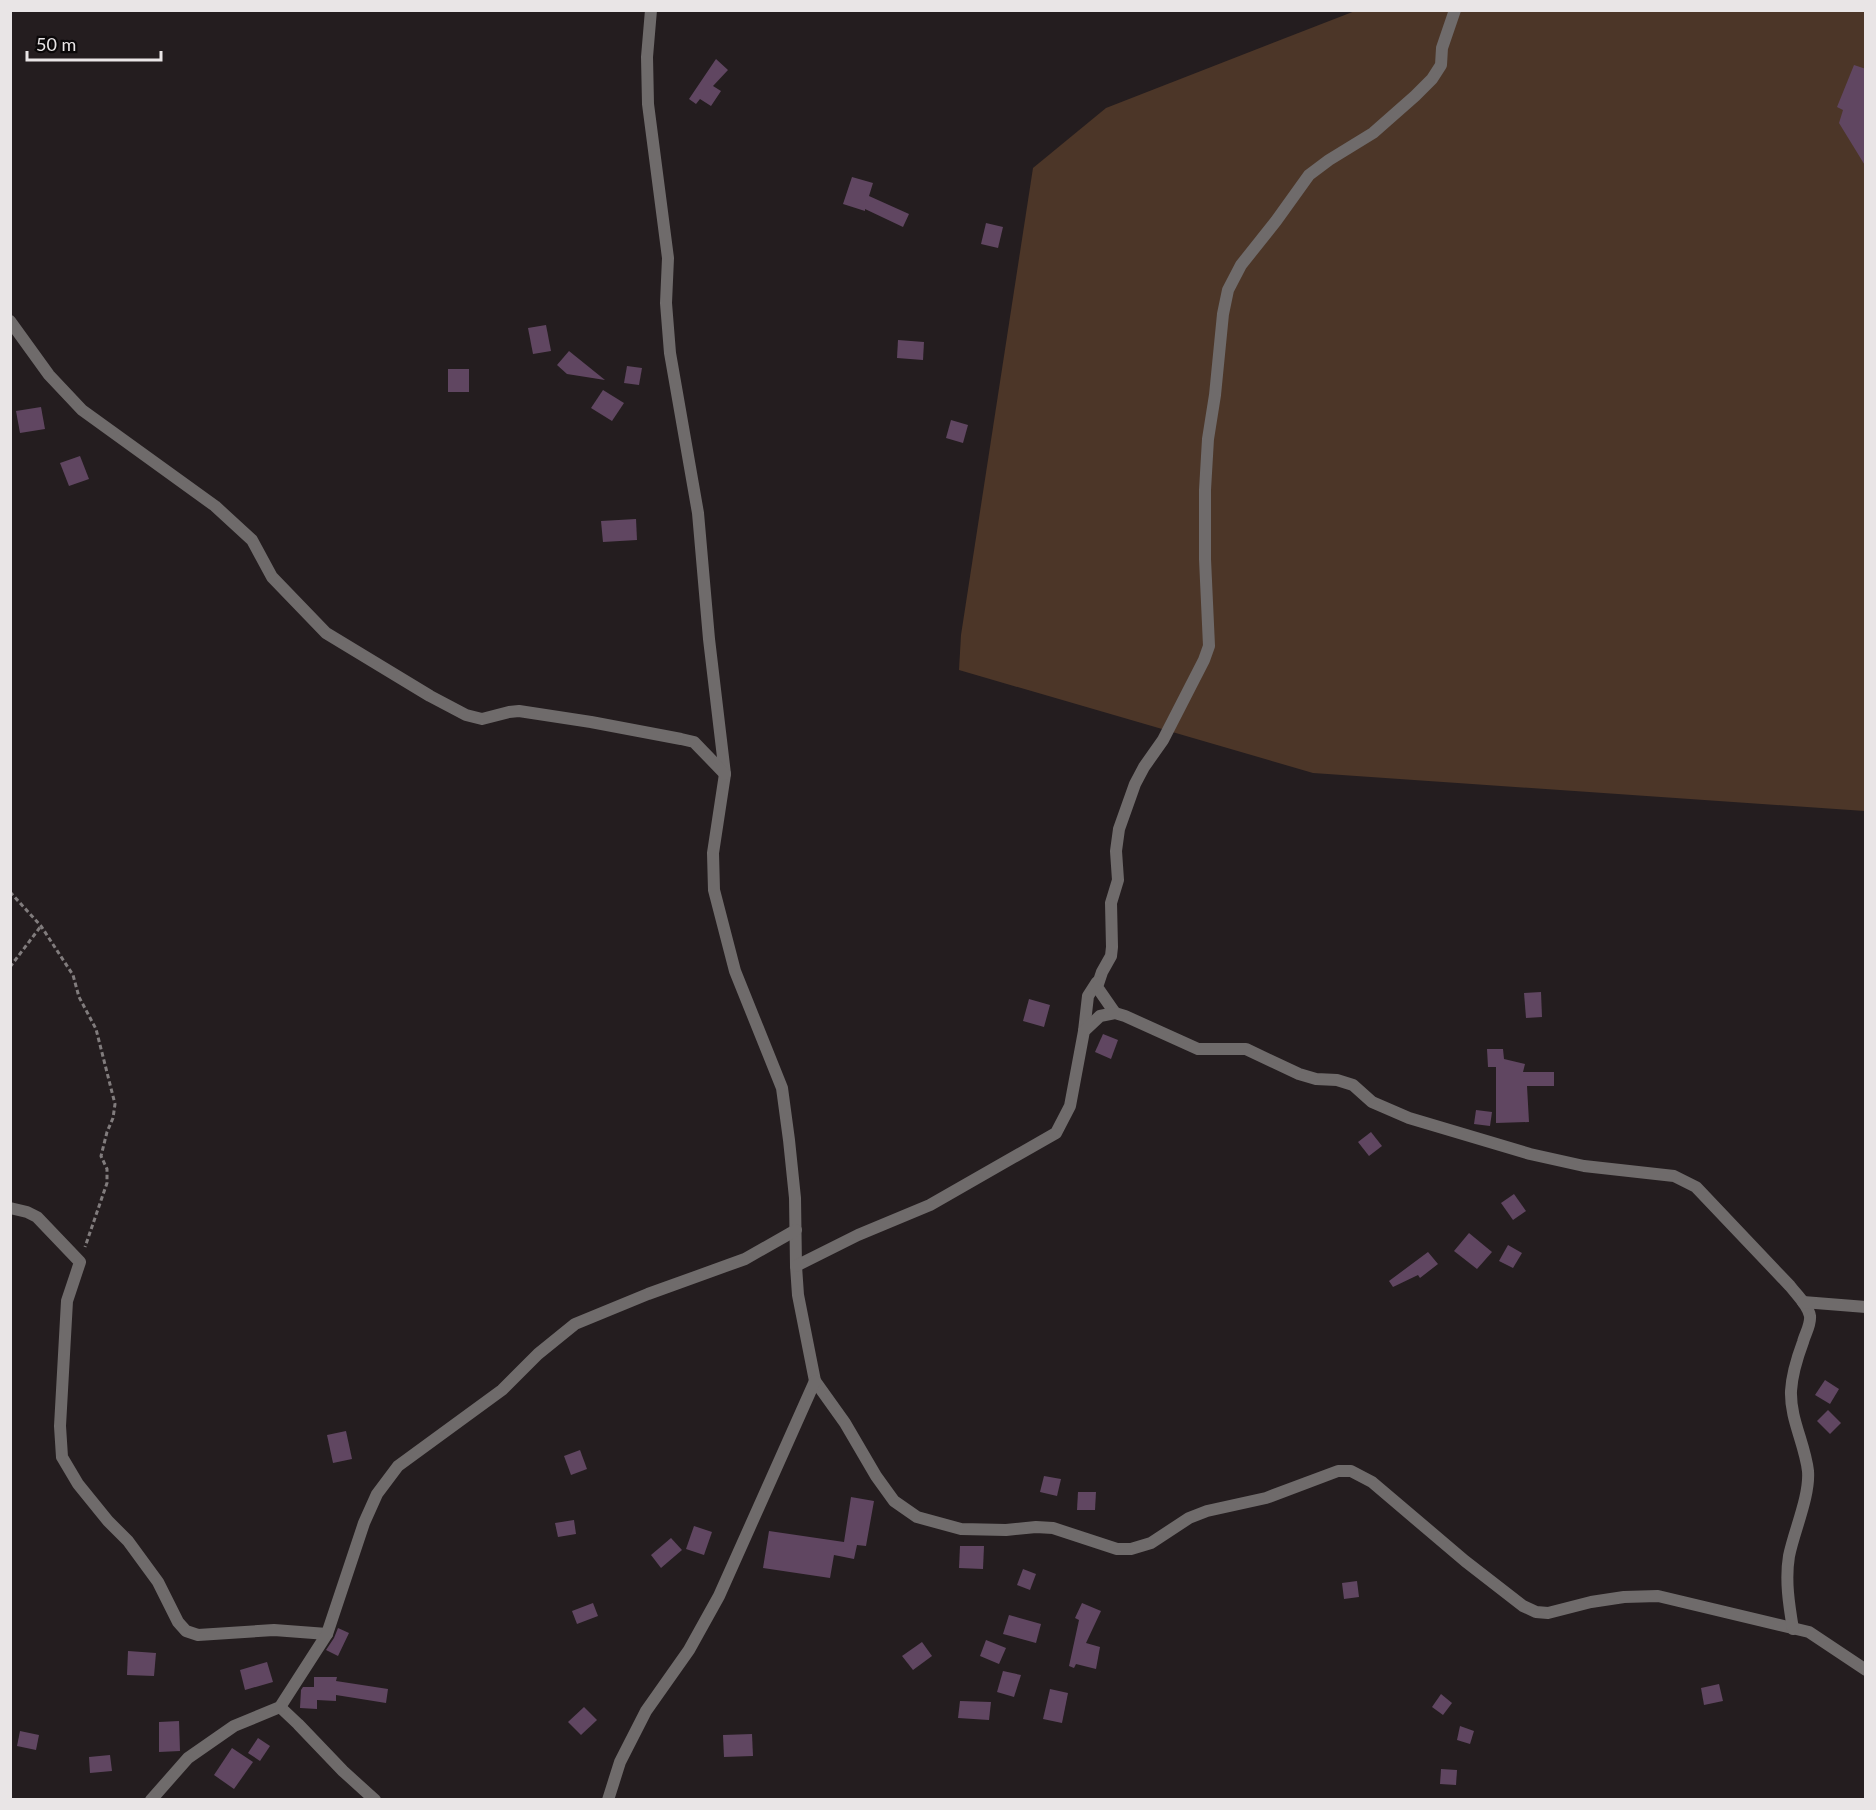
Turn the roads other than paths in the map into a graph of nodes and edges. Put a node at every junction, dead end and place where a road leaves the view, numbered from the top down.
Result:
1 (651, 10) edge
2 (1455, 10) edge
3 (10, 321) edge
4 (725, 774) junction
5 (1097, 982) junction
6 (1114, 1013) junction
7 (1084, 1031) junction
8 (10, 1208) edge
9 (795, 1230) junction
10 (796, 1266) junction
11 (1803, 1302) junction
12 (1866, 1307) edge
13 (815, 1382) junction
14 (1793, 1629) junction
15 (327, 1634) junction
16 (1866, 1670) edge
17 (280, 1707) junction
18 (151, 1800) edge
19 (375, 1800) edge
20 (608, 1800) edge

1 - 4 street
2 - 5 street
3 - 4 street
4 - 9 street
5 - 6 street
5 - 7 street
6 - 7 street
6 - 11 street
7 - 10 street
8 - 15 street
9 - 10 street
9 - 15 street
10 - 13 street
11 - 12 street
11 - 14 street
13 - 14 street
13 - 20 street
14 - 16 street
15 - 17 street
17 - 18 street
17 - 19 street

